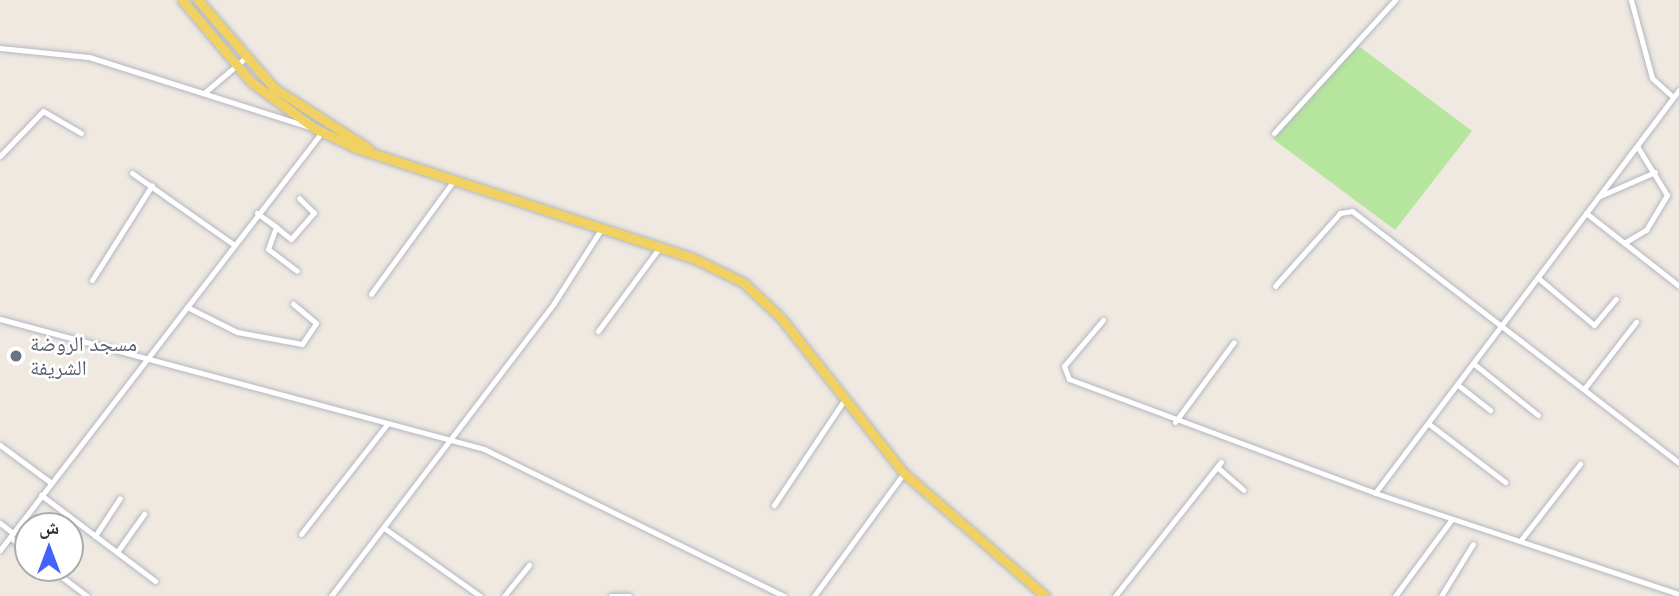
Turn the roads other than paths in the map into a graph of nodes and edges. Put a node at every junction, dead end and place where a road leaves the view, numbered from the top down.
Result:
1 (182, 0) edge
2 (198, 0) edge
3 (1395, 0) edge
4 (1631, 0) edge
5 (0, 48) edge
6 (244, 59) junction
7 (237, 67) junction
8 (1679, 90) edge
9 (204, 93) junction
10 (1673, 97) junction
11 (318, 130) junction
12 (81, 133) dead end
13 (1275, 134) dead end
14 (1637, 146) junction
15 (376, 153) junction
16 (0, 156) edge
17 (1654, 172) junction
18 (132, 173) dead end
19 (456, 179) junction
20 (152, 185) junction
21 (1599, 196) junction
22 (299, 198) dead end
23 (257, 213) junction
24 (1586, 214) junction
25 (276, 227) junction
26 (602, 228) junction
27 (1624, 243) junction
28 (233, 244) junction
29 (660, 247) junction
30 (297, 271) dead end
31 (1538, 278) junction
32 (92, 280) dead end
33 (1275, 286) dead end
34 (1679, 286) edge
35 (371, 294) dead end
36 (1616, 299) dead end
37 (293, 304) dead end
38 (187, 307) junction
39 (0, 319) edge
40 (1103, 320) dead end
41 (1636, 322) dead end
42 (1501, 324) junction
43 (598, 331) dead end
44 (1234, 342) dead end
45 (152, 359) junction
46 (1474, 364) junction
47 (1458, 385) junction
48 (1584, 389) junction
49 (843, 402) junction
50 (1490, 410) dead end
51 (1538, 415) dead end
52 (1175, 422) junction
53 (388, 423) junction
54 (1429, 424) junction
55 (449, 440) junction
56 (0, 445) edge
57 (1679, 463) edge
58 (1580, 464) dead end
59 (904, 473) junction
60 (50, 482) junction
61 (1505, 482) dead end
62 (1243, 490) dead end
63 (1375, 493) junction
64 (41, 495) junction
65 (120, 498) dead end
66 (774, 505) dead end
67 (144, 514) dead end
68 (1452, 519) junction
69 (0, 523) edge
70 (384, 528) junction
71 (301, 534) dead end
72 (11, 535) junction
73 (95, 536) junction
74 (14, 538) edge
75 (1520, 541) junction
76 (1473, 544) dead end
77 (0, 550) edge
78 (117, 552) junction
79 (529, 565) dead end
80 (68, 582) edge
81 (155, 582) dead end
82 (1679, 594) edge
83 (87, 596) edge
84 (331, 596) edge
85 (480, 596) edge
86 (504, 596) edge
87 (611, 596) edge
88 (629, 596) edge
89 (784, 596) edge
90 (814, 596) edge
91 (1045, 596) edge
92 (1115, 596) edge
93 (1395, 596) edge
94 (1441, 596) edge

1 - 7 main road
2 - 6 main road
3 - 13 street
4 - 10 street
5 - 9 street
6 - 7 street
6 - 15 main road
7 - 9 street
7 - 11 main road
8 - 10 street
9 - 11 street
10 - 14 street
11 - 15 main road
11 - 23 street
12 - 16 street
14 - 17 street
14 - 21 street
15 - 19 main road
17 - 21 street
17 - 27 street
18 - 20 street
19 - 26 main road
19 - 35 street
20 - 28 street
20 - 32 street
21 - 24 street
22 - 25 street
23 - 25 street
23 - 28 street
24 - 27 street
24 - 31 street
25 - 30 street
26 - 29 main road
26 - 55 street
27 - 34 street
28 - 38 street
29 - 43 street
29 - 49 main road
31 - 36 street
31 - 42 street
33 - 42 street
37 - 38 street
38 - 45 street
39 - 45 street
40 - 52 street
41 - 48 street
42 - 46 street
42 - 48 street
44 - 52 street
45 - 53 street
45 - 60 street
46 - 47 street
46 - 51 street
47 - 50 street
47 - 54 street
48 - 57 street
49 - 59 main road
49 - 66 street
52 - 63 street
53 - 55 street
53 - 71 street
54 - 61 street
54 - 63 street
55 - 70 street
55 - 89 street
56 - 60 street
58 - 75 street
59 - 90 street
59 - 91 main road
60 - 64 street
62 - 92 street
63 - 68 street
64 - 72 street
64 - 73 street
65 - 73 street
67 - 78 street
68 - 75 street
68 - 93 street
69 - 72 street
70 - 84 street
70 - 85 street
72 - 74 street
72 - 77 street
73 - 78 street
75 - 82 street
76 - 94 street
78 - 81 street
79 - 86 street
80 - 83 street
87 - 88 street

